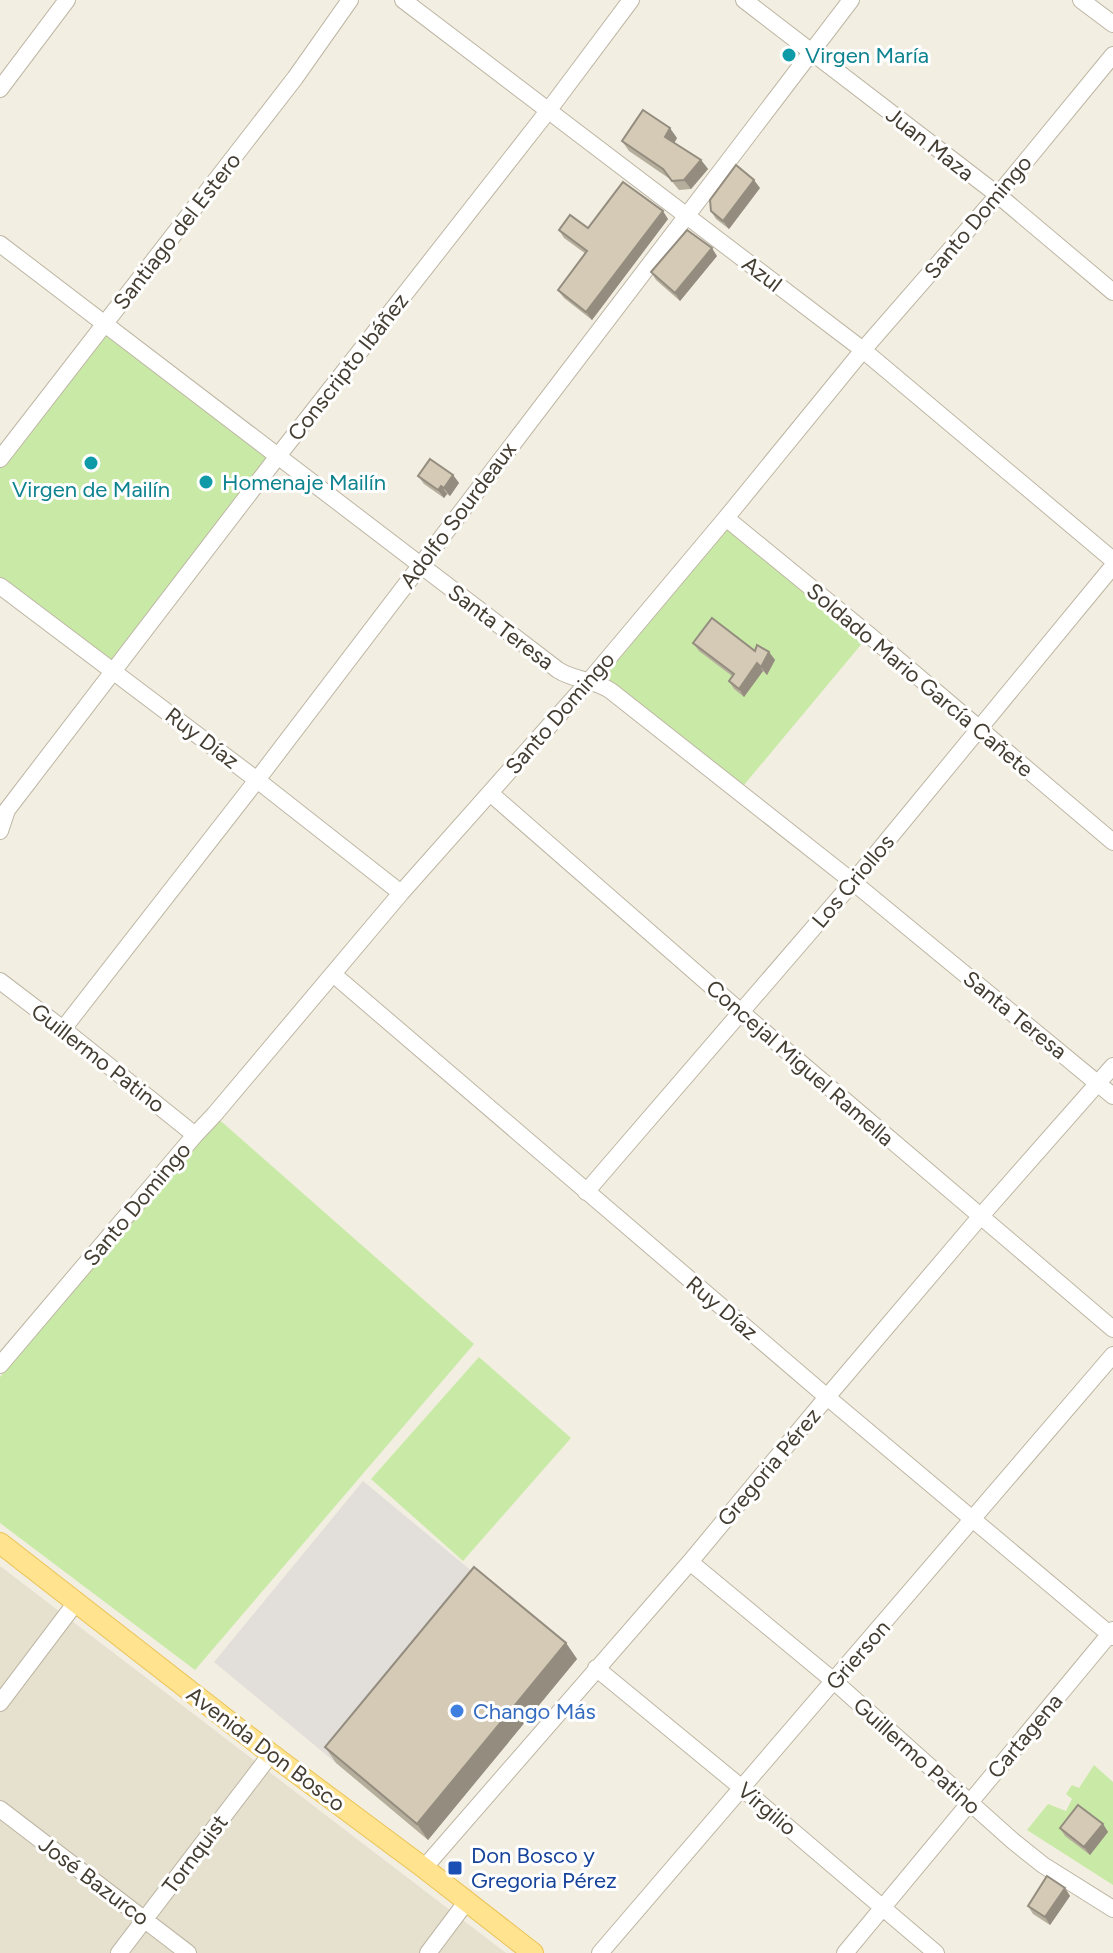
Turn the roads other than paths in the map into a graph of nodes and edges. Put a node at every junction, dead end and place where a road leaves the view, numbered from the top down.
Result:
1 (67, 0) edge
2 (350, 0) edge
3 (403, 0) edge
4 (631, 0) edge
5 (744, 0) edge
6 (851, 0) edge
7 (1081, 0) edge
8 (1113, 24) edge
9 (812, 53) junction
10 (1113, 55) edge
11 (0, 89) edge
12 (548, 111) junction
13 (998, 195) junction
14 (686, 217) junction
15 (0, 244) edge
16 (1113, 292) edge
17 (105, 324) junction
18 (863, 350) junction
19 (278, 456) junction
20 (0, 459) edge
21 (726, 518) junction
22 (1113, 563) edge
23 (420, 565) junction
24 (0, 586) edge
25 (114, 672) junction
26 (590, 680) junction
27 (979, 730) junction
28 (257, 780) junction
29 (490, 793) junction
30 (4, 807) edge
31 (0, 831) edge
32 (1113, 842) edge
33 (853, 882) junction
34 (401, 893) junction
35 (333, 974) junction
36 (0, 981) edge
37 (741, 1012) junction
38 (63, 1029) junction
39 (1113, 1066) edge
40 (1098, 1084) junction
41 (1113, 1096) edge
42 (195, 1135) junction
43 (586, 1192) junction
44 (980, 1217) junction
45 (1113, 1329) edge
46 (1113, 1355) edge
47 (0, 1365) edge
48 (827, 1397) junction
49 (973, 1520) junction
50 (0, 1543) edge
51 (690, 1562) junction
52 (77, 1601) junction
53 (1112, 1634) edge
54 (596, 1668) junction
55 (835, 1682) junction
56 (0, 1703) edge
57 (271, 1754) junction
58 (742, 1788) junction
59 (969, 1803) junction
60 (0, 1809) edge
61 (424, 1868) junction
62 (467, 1901) junction
63 (881, 1907) junction
64 (1113, 1909) edge
65 (145, 1919) junction
66 (119, 1953) edge
67 (188, 1953) edge
68 (428, 1953) edge
69 (533, 1953) edge
70 (600, 1953) edge
71 (845, 1953) edge
72 (936, 1953) edge

1 - 11 street
2 - 17 street, Santiago del Estero
3 - 12 street, Azul
4 - 12 street, Conscripto Ibáñez
5 - 9 street, Juan Maza
6 - 9 street, Adolfo Sourdeaux
7 - 8 street
9 - 13 street, Juan Maza
9 - 14 street, Adolfo Sourdeaux
10 - 13 street, Santo Domingo
12 - 14 street, Azul
12 - 19 street, Conscripto Ibáñez
13 - 16 street, Juan Maza
13 - 18 street, Santo Domingo
14 - 18 street, Azul
14 - 23 street, Adolfo Sourdeaux
15 - 17 street, Santa Teresa
17 - 19 street, Santa Teresa
17 - 20 street, Santiago del Estero
18 - 21 street, Santo Domingo
18 - 22 street, Azul
19 - 23 street, Santa Teresa
19 - 25 street, Conscripto Ibáñez
21 - 26 street, Santo Domingo
21 - 27 street, Soldado Mario García Cañete
22 - 27 street, Los Criollos
23 - 26 street, Santa Teresa
23 - 28 street, Adolfo Sourdeaux
24 - 25 street, Ruy Díaz
25 - 28 street, Ruy Díaz
25 - 30 street, Conscripto Ibáñez
26 - 29 street, Santo Domingo
26 - 33 street, Santa Teresa
27 - 32 street, Soldado Mario García Cañete
27 - 33 street, Los Criollos
28 - 34 street, Ruy Díaz
28 - 38 street, Adolfo Sourdeaux
29 - 34 street, Santo Domingo
29 - 37 street, Concejal Miguel Ramella
30 - 31 street, Conscripto Ibáñez
33 - 37 street, Los Criollos
33 - 40 street, Santa Teresa
34 - 35 street, Santo Domingo
35 - 42 street, Santo Domingo
35 - 43 street, Ruy Díaz
36 - 38 street, Guillermo Patino
37 - 43 street, Los Criollos
37 - 44 street, Concejal Miguel Ramella
38 - 42 street, Guillermo Patino
39 - 40 street, Gregoria Pérez
40 - 41 street, Santa Teresa
40 - 44 street, Gregoria Pérez
42 - 47 street, Santo Domingo
43 - 48 street, Ruy Díaz
44 - 45 street, Concejal Miguel Ramella
44 - 48 street, Gregoria Pérez
46 - 49 street, Grierson
48 - 49 street, Ruy Díaz
48 - 51 street, Gregoria Pérez
49 - 53 street, Ruy Díaz
49 - 55 street, Grierson
50 - 52 main road, Avenida Don Bosco
51 - 54 street, Gregoria Pérez
51 - 55 street, Guillermo Patino
52 - 56 street
52 - 57 main road, Avenida Don Bosco
53 - 59 street, Cartagena
54 - 58 street, Virgilio
54 - 61 street, Gregoria Pérez
55 - 58 street, Grierson
55 - 59 street, Guillermo Patino
57 - 61 main road, Avenida Don Bosco
57 - 65 street, Tornquist
58 - 63 street, Virgilio
58 - 70 street, Grierson
59 - 63 street, Cartagena
59 - 64 street, Guillermo Patino
60 - 65 street, José Bazurco
61 - 62 main road, Avenida Don Bosco
62 - 68 street
62 - 69 main road, Avenida Don Bosco
63 - 71 street, Cartagena
63 - 72 street, Virgilio
65 - 66 street, Tornquist
65 - 67 street, José Bazurco

